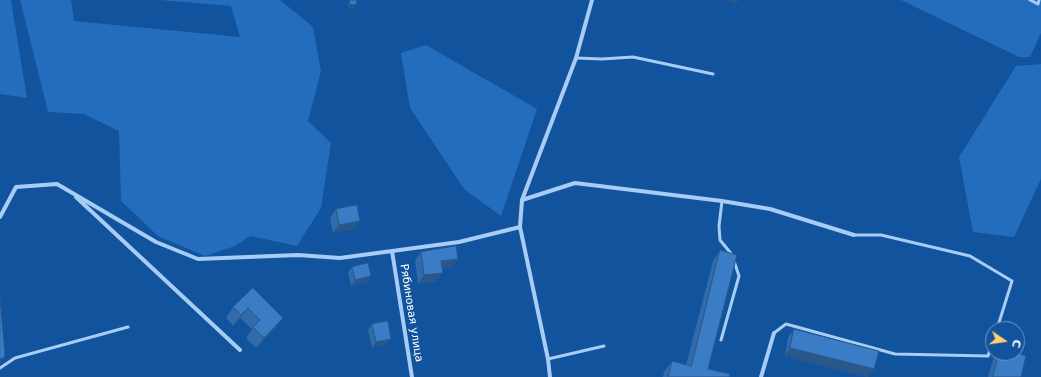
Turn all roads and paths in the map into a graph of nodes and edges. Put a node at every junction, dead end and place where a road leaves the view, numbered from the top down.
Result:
1 (592, 0) edge
2 (1030, 0) edge
3 (1039, 0) edge
4 (576, 58) junction
5 (714, 74) dead end
6 (70, 191) junction
7 (522, 200) junction
8 (722, 201) junction
9 (0, 217) edge
10 (520, 227) junction
11 (854, 235) joint
12 (392, 251) junction
13 (1000, 321) edge
14 (128, 327) dead end
15 (774, 333) joint
16 (721, 340) dead end
17 (604, 346) dead end
18 (240, 350) dead end
19 (985, 356) edge
20 (548, 359) junction
21 (0, 368) edge
22 (412, 377) edge
23 (550, 377) edge
24 (761, 377) edge

1 - 4 street
2 - 3 lane
4 - 5 lane
4 - 7 street
6 - 9 street
6 - 12 street
6 - 18 street
7 - 8 street
7 - 10 street
8 - 11 street
8 - 16 lane
10 - 12 street
10 - 20 street
11 - 13 lane
12 - 22 street, Рябиновая улица
14 - 21 lane
15 - 19 lane
15 - 24 street
17 - 20 lane
20 - 23 street

